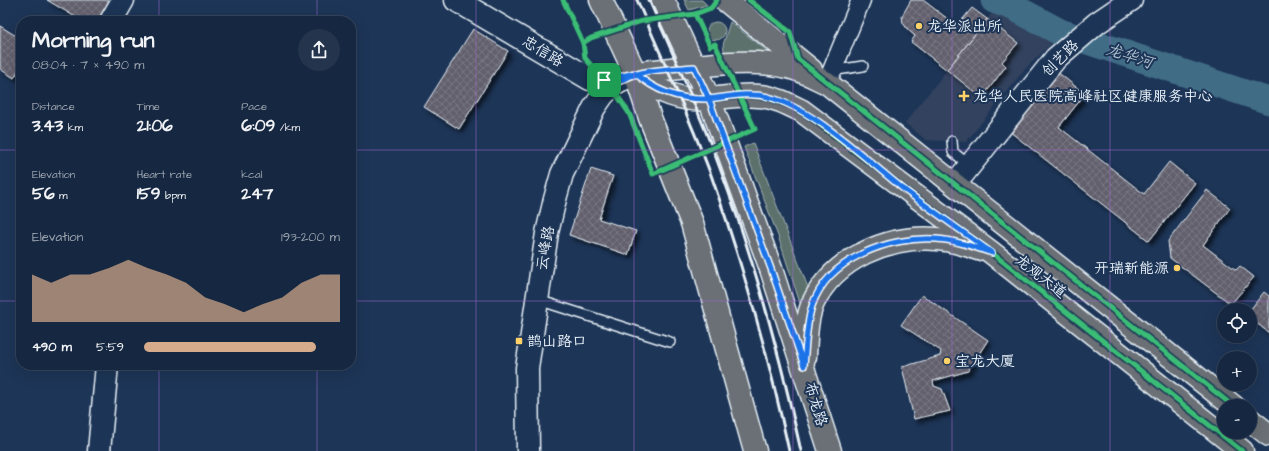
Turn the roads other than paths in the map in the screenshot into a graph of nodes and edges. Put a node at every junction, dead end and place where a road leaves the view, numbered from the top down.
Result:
1 (123, 0) edge
2 (456, 0) edge
3 (601, 0) edge
4 (663, 0) edge
5 (725, 0) edge
6 (860, 0) edge
7 (1131, 0) edge
8 (114, 16) edge
9 (863, 66) dead end
10 (694, 67) junction
11 (635, 73) junction
12 (830, 76) junction
13 (709, 99) junction
14 (952, 141) dead end
15 (969, 165) junction
16 (955, 184) junction
17 (992, 253) junction
18 (536, 300) junction
19 (670, 342) dead end
20 (804, 366) junction
21 (107, 370) edge
22 (1224, 399) edge
23 (1257, 426) edge
24 (1269, 435) edge
25 (99, 451) edge
26 (528, 451) edge
27 (755, 451) edge
28 (830, 451) edge
29 (1242, 451) edge

1 - 8 street
2 - 11 street, 忠信路
3 - 11 main road
4 - 10 main road, 布龙路
5 - 12 main road
6 - 12 street
7 - 15 street, 创艺路
9 - 12 lane
10 - 11 main road, 龙观大道
10 - 12 main road, 龙观大道
10 - 13 main road, 布龙路
11 - 13 main road, 龙观大道
11 - 18 street, 云峰路
11 - 27 main road
12 - 16 main road, 龙观大道
13 - 17 main road, 龙观大道
13 - 20 main road, 布龙路
14 - 15 lane
15 - 16 street, 创艺路
16 - 22 main road, 龙观大道
17 - 20 main road
17 - 29 main road, 龙观大道
18 - 19 lane
18 - 26 street, 云峰路
20 - 28 main road, 布龙路
21 - 25 street
23 - 24 main road

